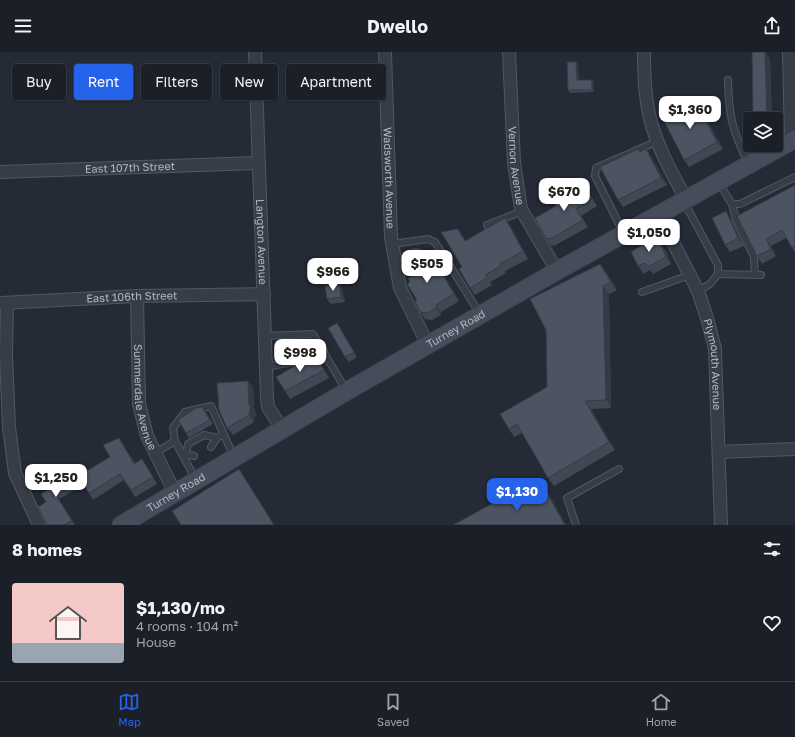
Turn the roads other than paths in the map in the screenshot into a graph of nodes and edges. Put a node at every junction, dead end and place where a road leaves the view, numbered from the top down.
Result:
1 (255, 52) edge
2 (385, 52) edge
3 (510, 52) edge
4 (644, 52) edge
5 (789, 52) edge
6 (728, 80) dead end
7 (658, 141) junction
8 (794, 143) edge
9 (259, 163) junction
10 (749, 164) junction
11 (0, 172) edge
12 (795, 177) edge
13 (718, 182) junction
14 (685, 200) junction
15 (732, 204) junction
16 (523, 211) junction
17 (659, 215) junction
18 (487, 225) dead end
19 (624, 234) junction
20 (392, 244) junction
21 (557, 271) junction
22 (718, 274) junction
23 (690, 275) junction
24 (698, 291) junction
25 (642, 292) dead end
26 (264, 294) junction
27 (137, 296) junction
28 (4, 303) edge
29 (480, 314) junction
30 (265, 336) junction
31 (428, 345) junction
32 (324, 351) junction
33 (266, 367) junction
34 (347, 391) junction
35 (282, 429) junction
36 (223, 434) junction
37 (217, 438) junction
38 (175, 441) junction
39 (211, 447) dead end
40 (795, 449) edge
41 (720, 452) junction
42 (155, 453) junction
43 (184, 454) junction
44 (194, 456) dead end
45 (234, 457) junction
46 (619, 469) dead end
47 (196, 480) junction
48 (175, 493) junction
49 (39, 525) edge
50 (121, 525) edge
51 (576, 525) edge
52 (721, 525) edge

1 - 9 street, Langton Avenue
2 - 20 street, Wadsworth Avenue
3 - 16 street, Vernon Avenue
4 - 7 street
5 - 8 street
6 - 10 lane
7 - 14 street
7 - 19 lane
8 - 10 main road, Turney Road
9 - 11 street, East 107th Street
9 - 26 street, Langton Avenue
10 - 13 main road, Turney Road
12 - 15 lane
13 - 14 main road, Turney Road
13 - 15 lane
14 - 17 main road, Turney Road
14 - 22 lane
15 - 22 lane
16 - 18 lane
16 - 21 street, Vernon Avenue
17 - 19 main road, Turney Road
17 - 23 street, Plymouth Avenue
19 - 21 main road, Turney Road
20 - 29 lane
20 - 31 street, Wadsworth Avenue
21 - 29 main road, Turney Road
22 - 24 lane
23 - 24 street, Plymouth Avenue
23 - 25 lane
24 - 41 street, Plymouth Avenue
26 - 27 street, East 106th Street
26 - 30 street, Langton Avenue
27 - 28 street, East 106th Street
27 - 42 street, Summerdale Avenue
28 - 49 street
29 - 31 main road, Turney Road
30 - 32 lane
30 - 33 street, Langton Avenue
31 - 34 main road, Turney Road
32 - 33 lane
32 - 34 lane
33 - 35 street, Langton Avenue
34 - 35 main road, Turney Road
35 - 45 main road, Turney Road
36 - 37 lane
36 - 38 lane
36 - 45 lane
37 - 39 lane
37 - 43 lane
38 - 42 lane
38 - 43 lane
40 - 41 street
41 - 52 street, Plymouth Avenue
42 - 48 street, Summerdale Avenue
43 - 44 lane
43 - 47 lane
45 - 47 main road, Turney Road
46 - 51 lane
47 - 48 main road, Turney Road
48 - 50 main road, Turney Road

